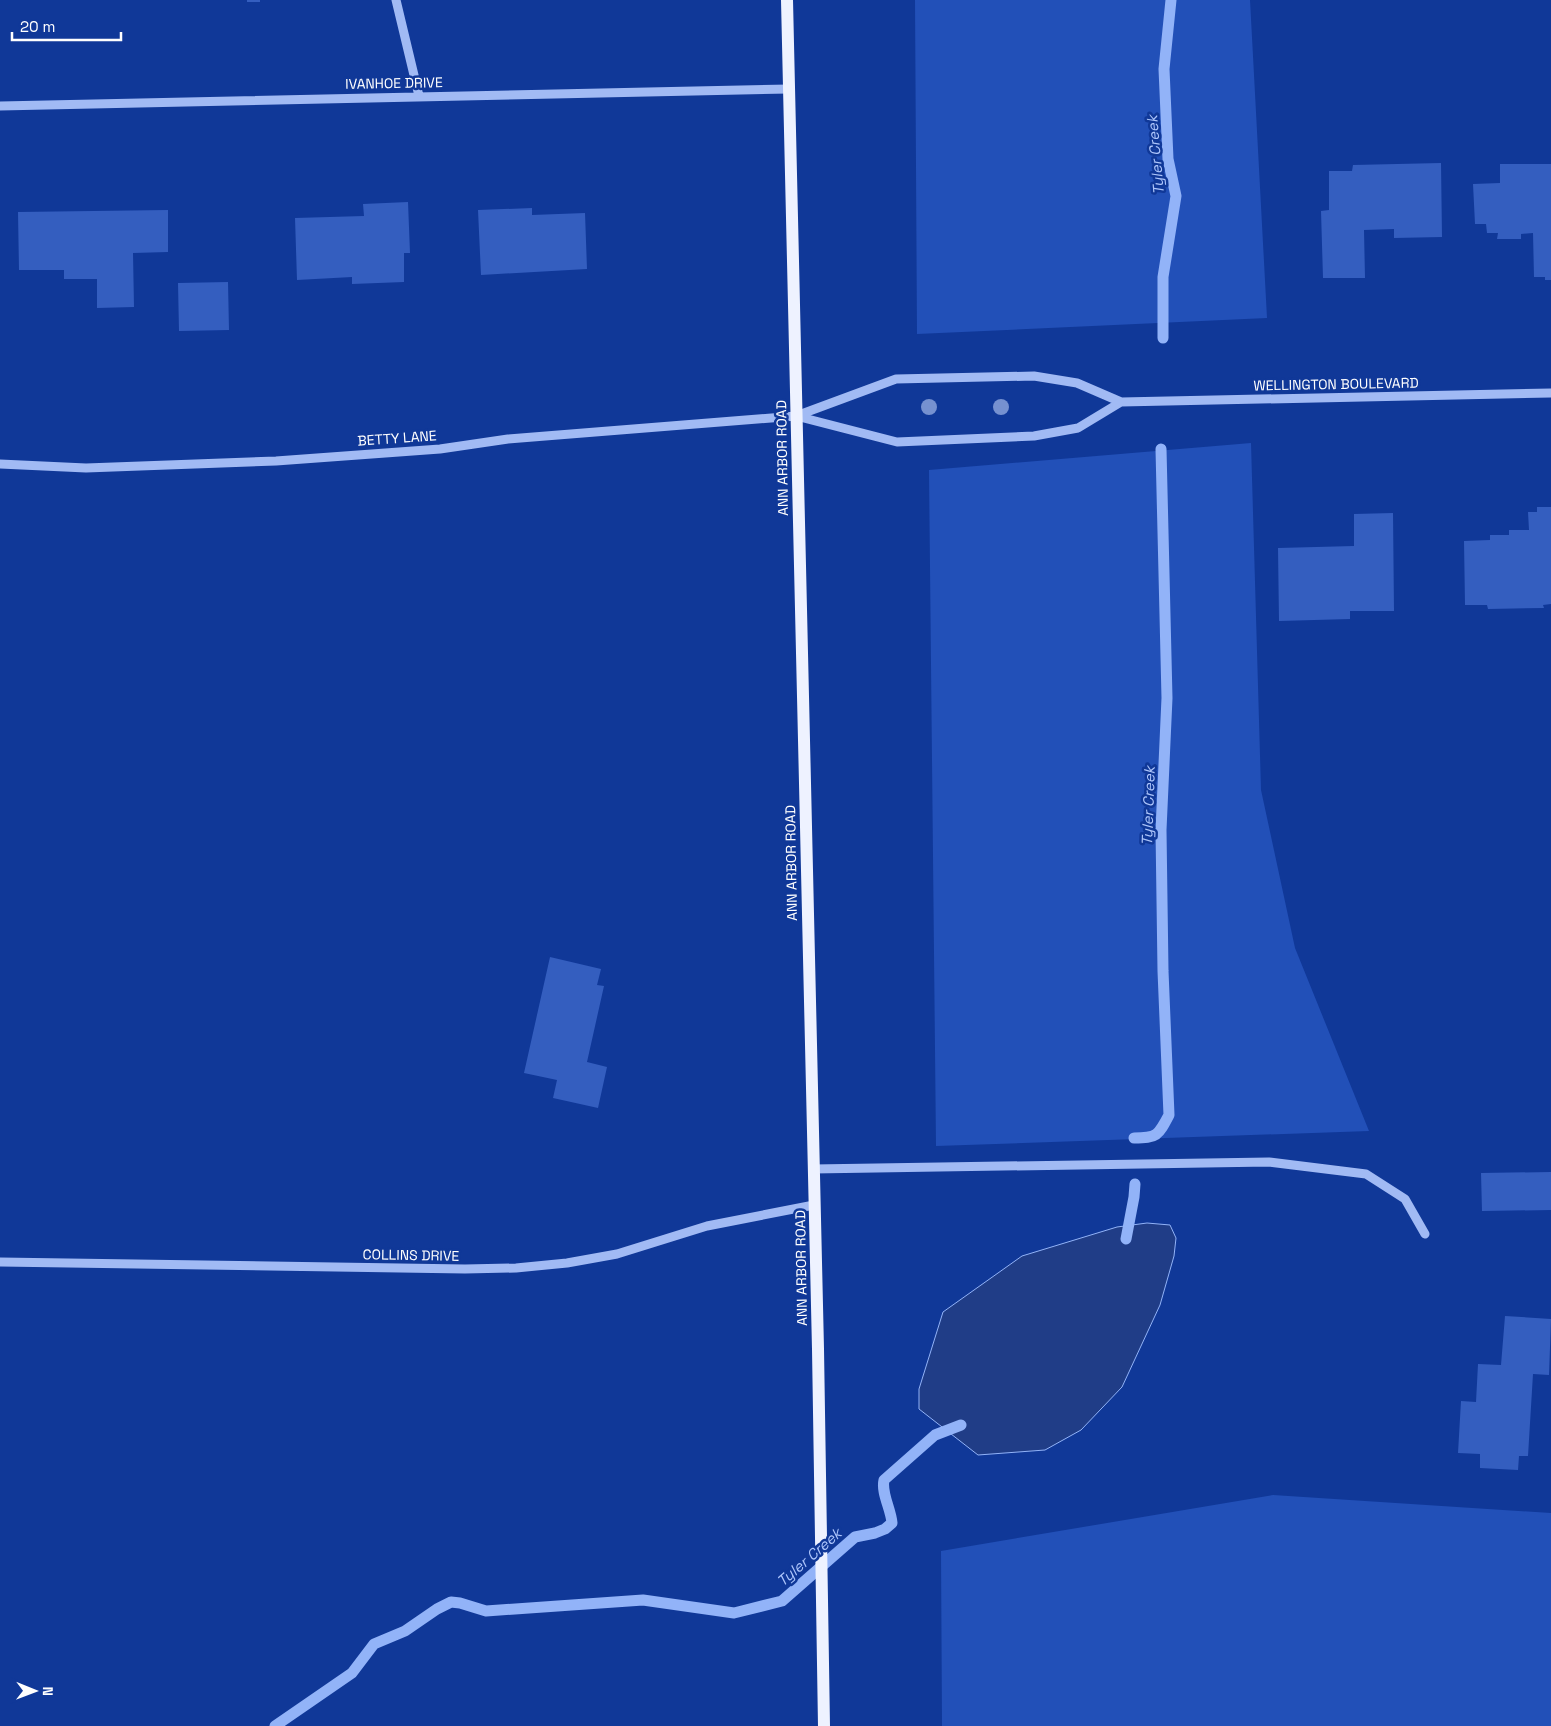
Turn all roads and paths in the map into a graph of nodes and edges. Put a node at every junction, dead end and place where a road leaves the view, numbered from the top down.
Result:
1 (396, 0) edge
2 (788, 0) edge
3 (789, 90) junction
4 (419, 96) junction
5 (0, 106) edge
6 (1551, 393) edge
7 (1121, 402) junction
8 (796, 416) junction
9 (0, 464) edge
10 (814, 1169) junction
11 (814, 1205) junction
12 (1425, 1234) dead end
13 (0, 1262) edge
14 (824, 1726) edge

1 - 4 street
2 - 3 main road, ANN ARBOR ROAD
3 - 4 street, IVANHOE DRIVE
3 - 8 main road, ANN ARBOR ROAD
4 - 5 street, IVANHOE DRIVE
6 - 7 street, WELLINGTON BOULEVARD
7 - 8 street, WELLINGTON BOULEVARD
7 - 8 street, WELLINGTON BOULEVARD
8 - 9 street, BETTY LANE
8 - 10 main road, ANN ARBOR ROAD
10 - 11 main road, ANN ARBOR ROAD
10 - 12 street
11 - 13 street, COLLINS DRIVE
11 - 14 main road, ANN ARBOR ROAD

